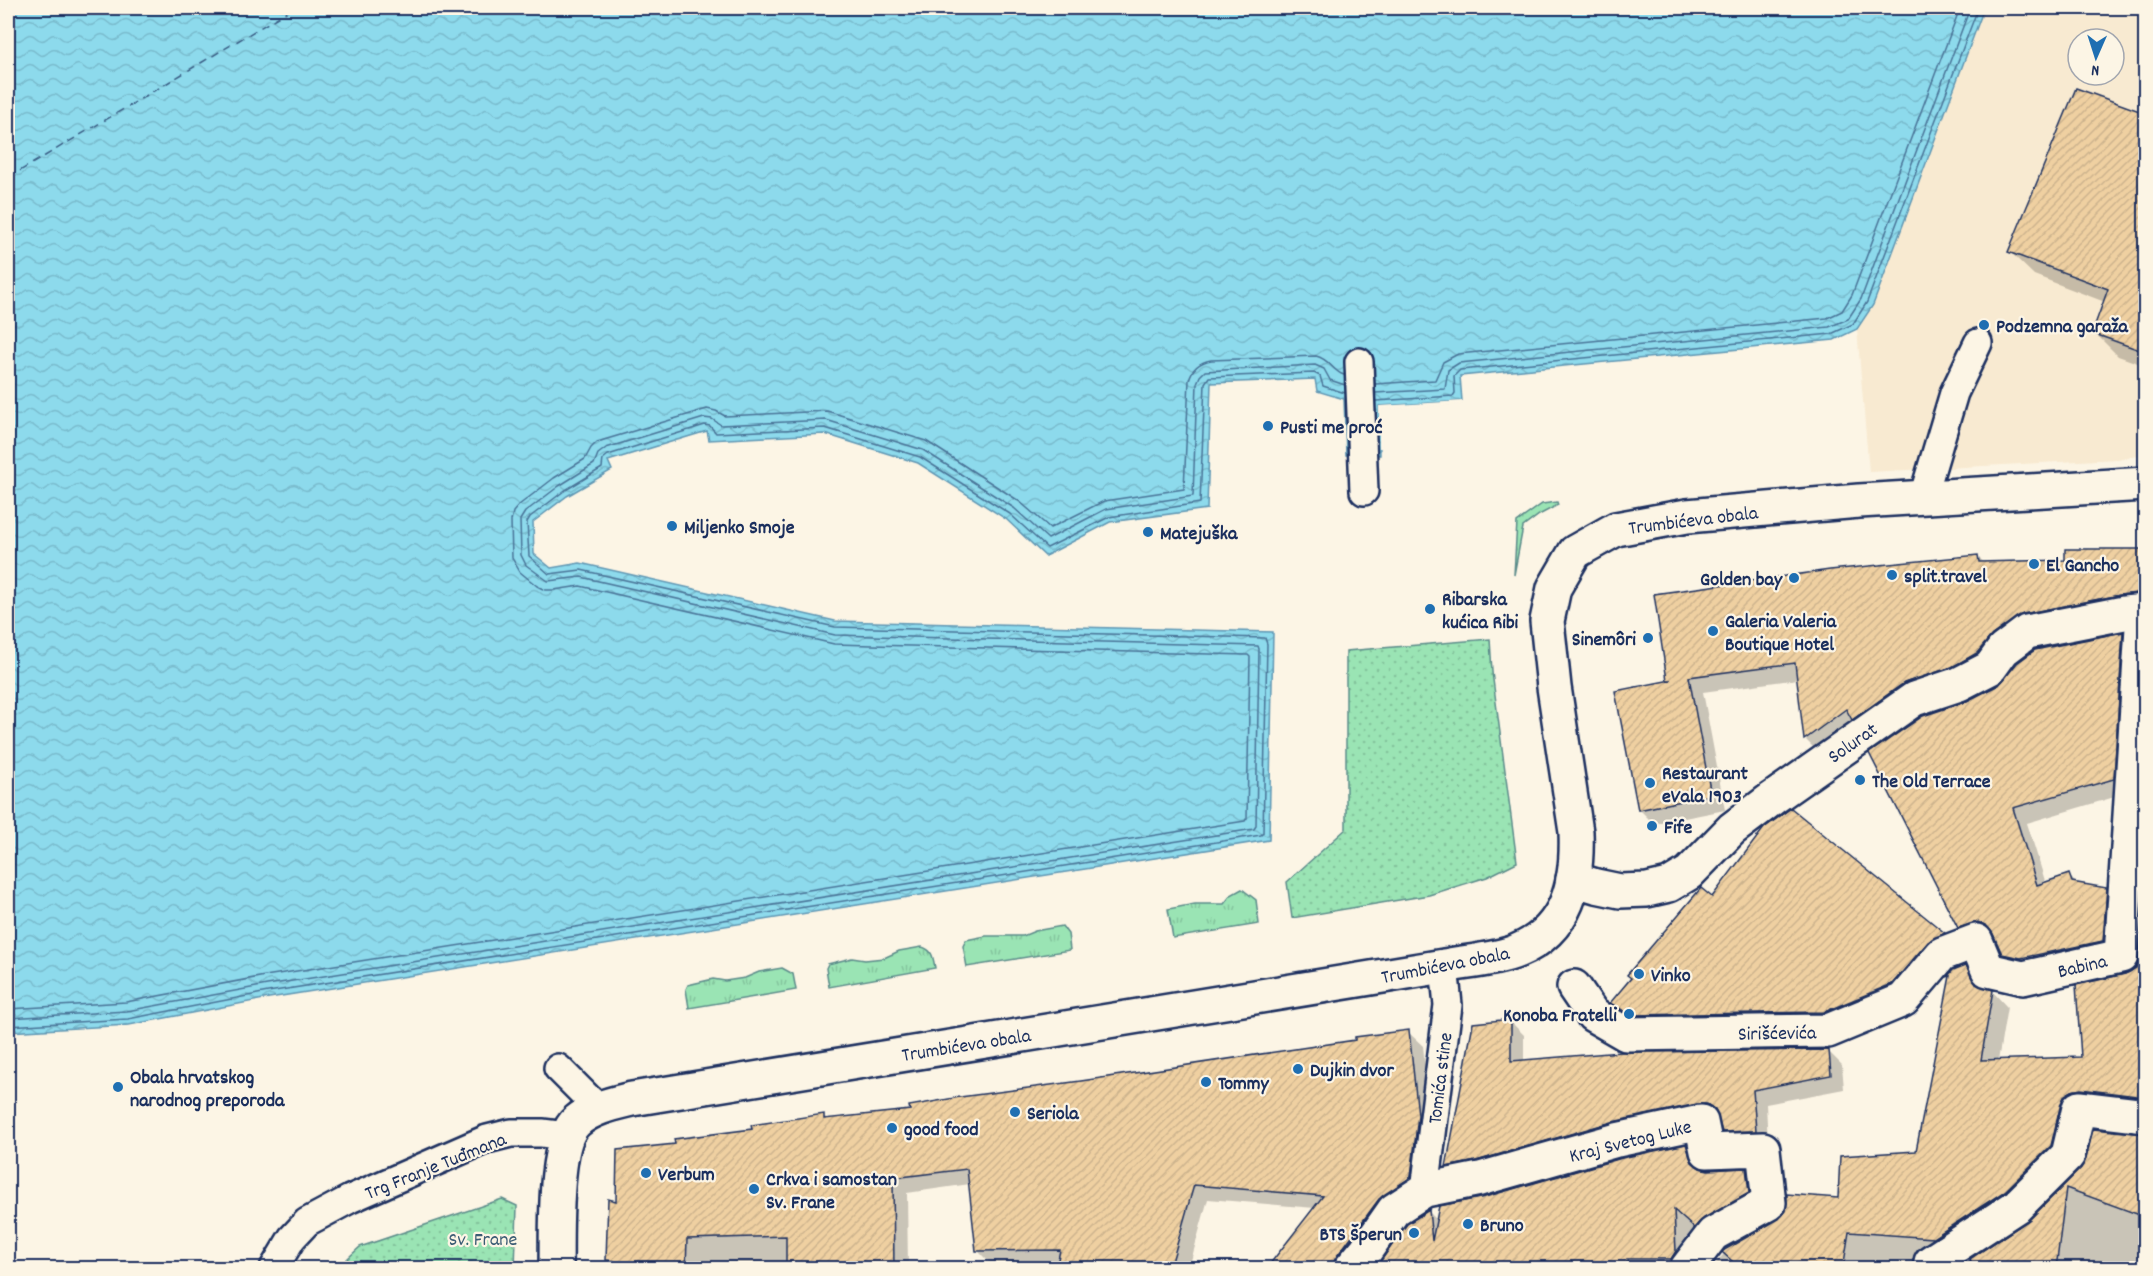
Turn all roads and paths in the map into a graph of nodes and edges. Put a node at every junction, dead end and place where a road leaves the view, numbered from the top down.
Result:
1 (1978, 343) dead end
2 (1359, 362) dead end
3 (2145, 484) edge
4 (1364, 492) dead end
5 (1923, 497) junction
6 (2144, 611) edge
7 (1574, 879) junction
8 (1444, 966) junction
9 (2023, 978) joint
10 (1574, 987) dead end
11 (558, 1068) dead end
12 (598, 1108) junction
13 (2145, 1116) edge
14 (566, 1136) junction
15 (1425, 1190) junction
16 (274, 1269) edge
17 (556, 1269) edge
18 (1351, 1269) edge
19 (1687, 1269) edge
20 (1930, 1269) edge

1 - 5 lane
2 - 4 lane
3 - 5 street, Trumbićeva obala
5 - 7 street, Trumbićeva obala
6 - 7 street, Solurat
6 - 9 street, Babina
7 - 8 street, Trumbićeva obala
8 - 12 street, Trumbićeva obala
8 - 15 lane, Tomića stine
9 - 10 street, Sirišćevića
11 - 12 lane
12 - 14 street, Trumbićeva obala
13 - 20 street
14 - 16 lane, Trg Franje Tuđmana
14 - 17 street
15 - 18 street
15 - 19 street, Kraj Svetog Luke

